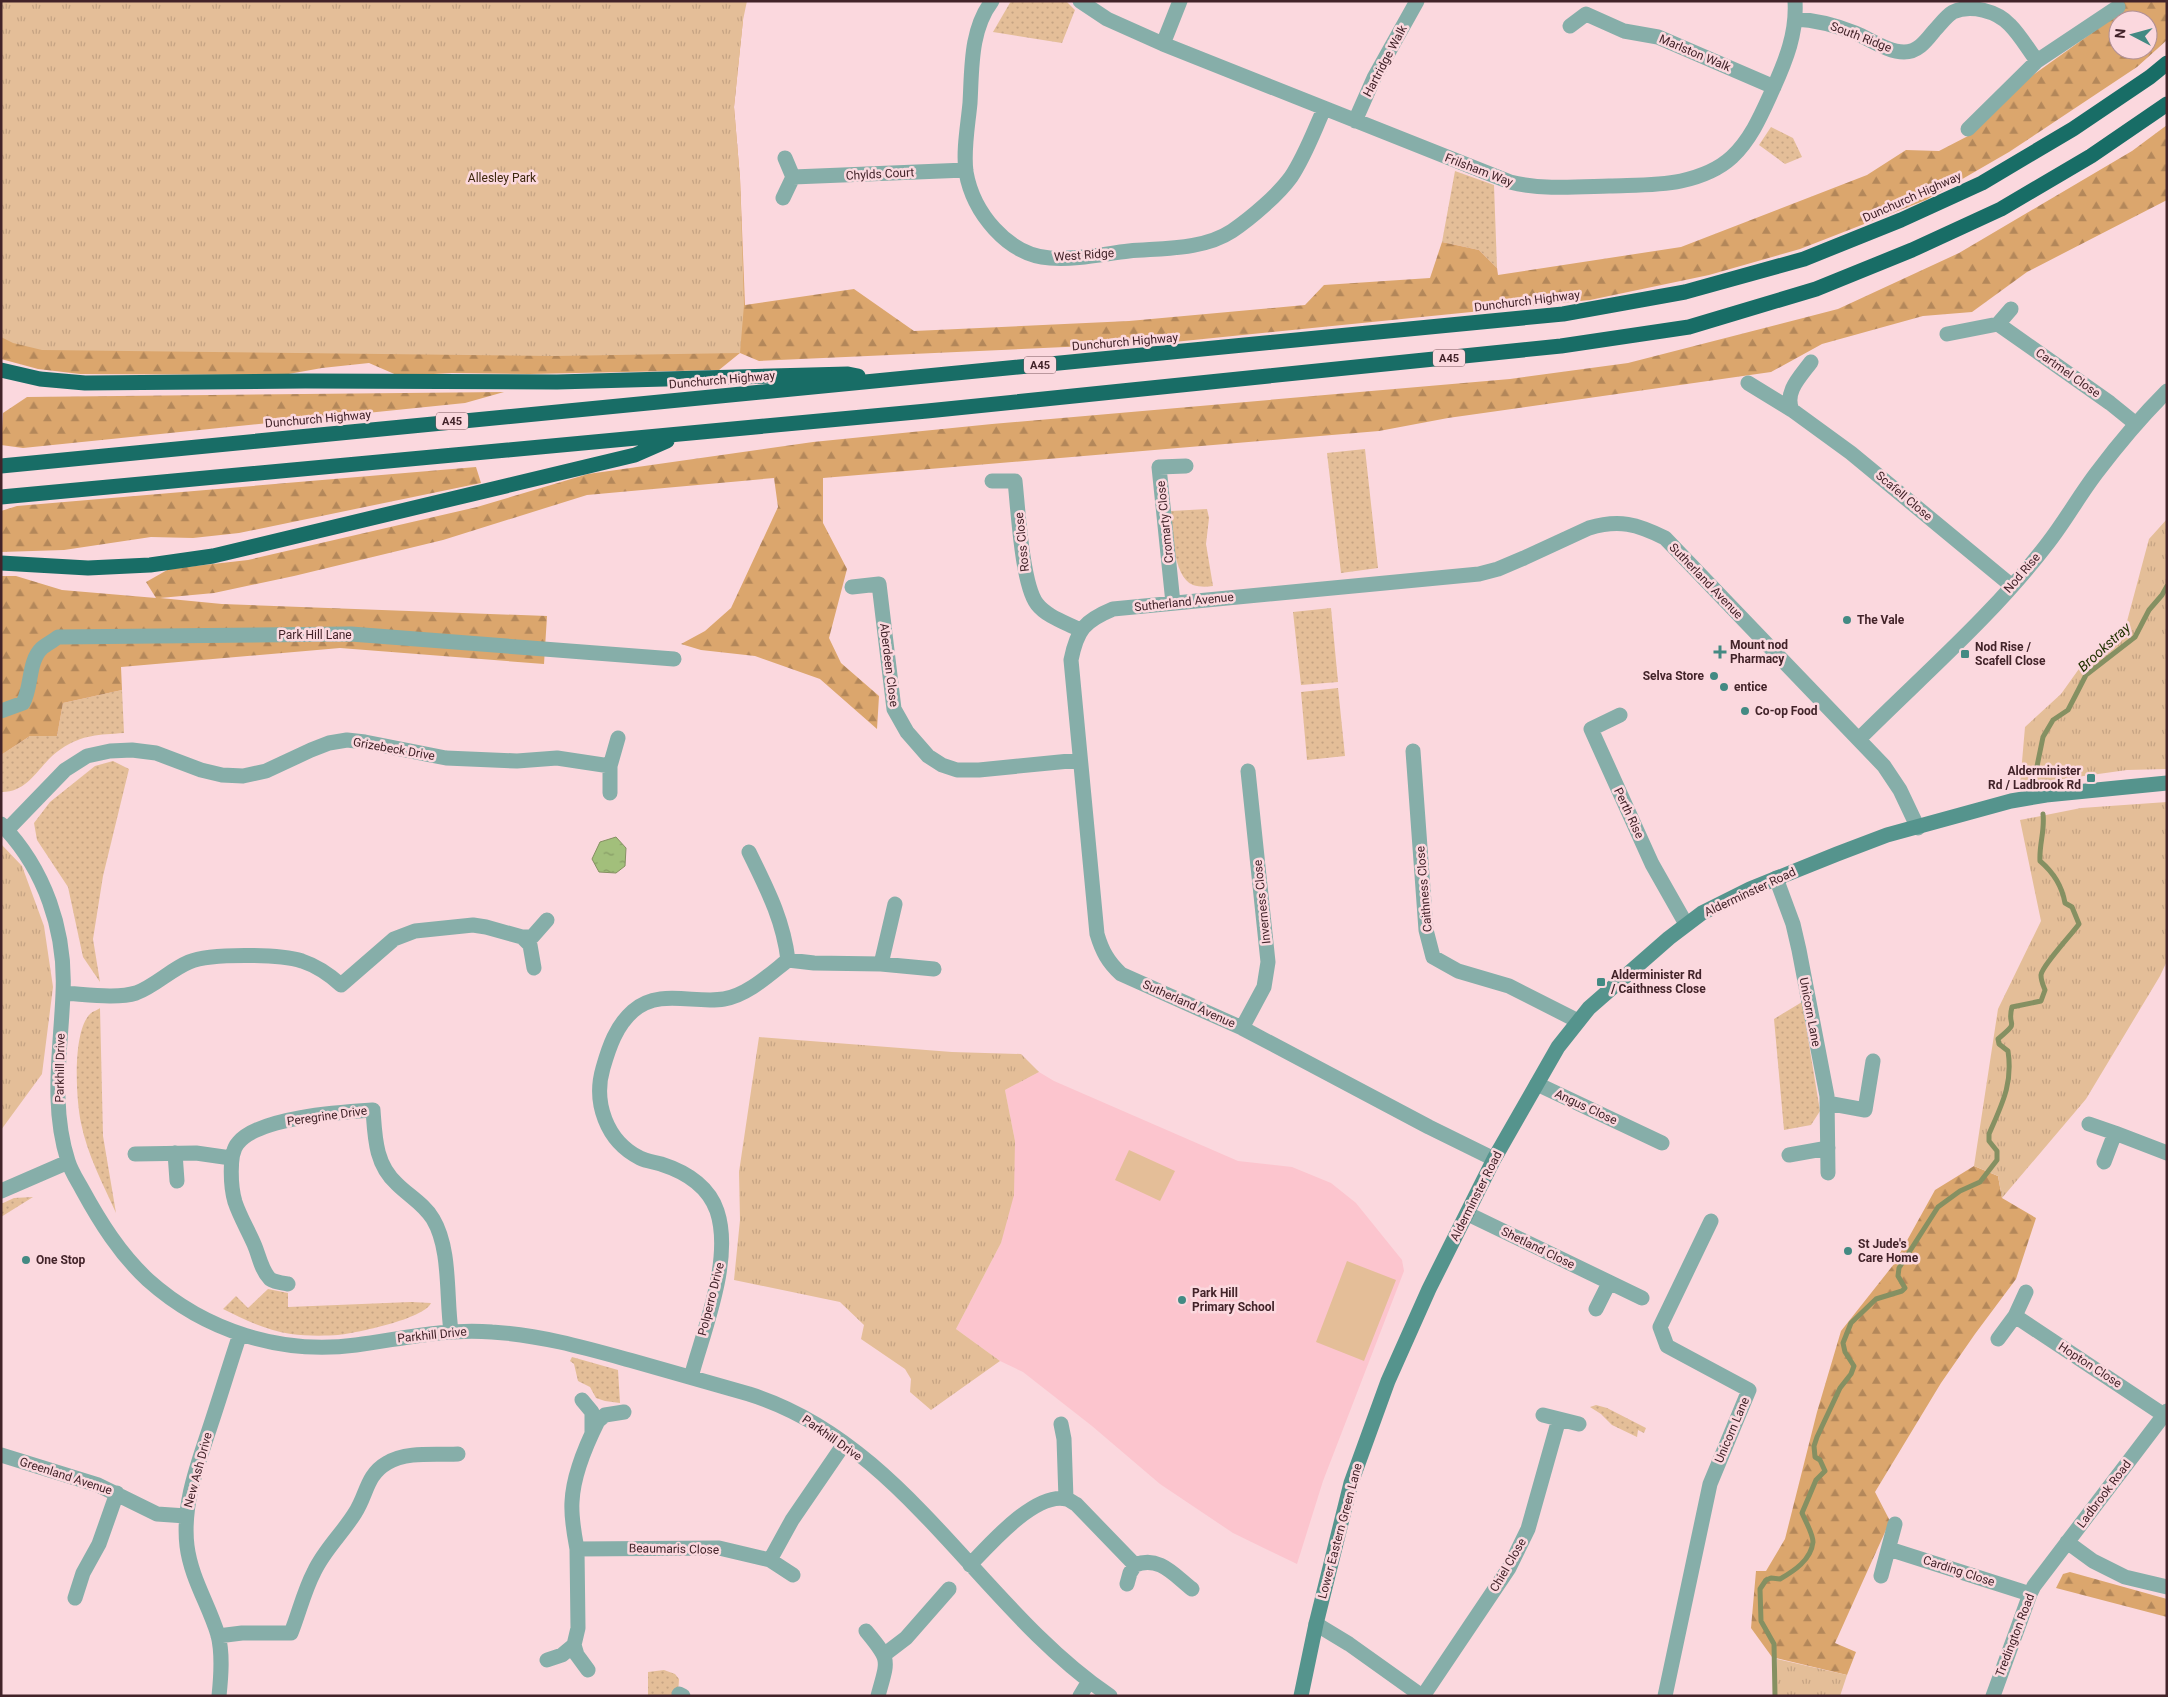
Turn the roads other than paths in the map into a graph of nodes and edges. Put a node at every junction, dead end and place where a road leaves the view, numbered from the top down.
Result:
1 (1080, 1) edge
2 (1180, 1) edge
3 (1417, 1) edge
4 (1795, 1) edge
5 (990, 2) edge
6 (1585, 7) edge
7 (2118, 7) dead end
8 (1795, 19) junction
9 (1570, 26) dead end
10 (1163, 44) junction
11 (2037, 61) junction
12 (2167, 63) edge
13 (1774, 87) junction
14 (2167, 104) edge
15 (1324, 109) junction
16 (1355, 121) junction
17 (1968, 129) dead end
18 (785, 158) dead end
19 (966, 170) junction
20 (793, 178) junction
21 (783, 198) dead end
22 (2011, 309) dead end
23 (1998, 324) junction
24 (1947, 334) dead end
25 (1811, 362) dead end
26 (1, 370) edge
27 (879, 380) junction
28 (1748, 383) dead end
29 (2167, 391) edge
30 (1792, 410) junction
31 (2136, 424) junction
32 (680, 436) junction
33 (1, 466) edge
34 (1186, 466) dead end
35 (992, 481) dead end
36 (1, 497) edge
37 (1, 563) edge
38 (2012, 586) junction
39 (852, 587) dead end
40 (1173, 603) junction
41 (1080, 630) junction
42 (674, 659) dead end
43 (1, 711) edge
44 (1620, 715) dead end
45 (618, 738) dead end
46 (1858, 738) junction
47 (1413, 751) dead end
48 (1080, 760) junction
49 (610, 766) junction
50 (1248, 771) dead end
51 (2167, 783) edge
52 (610, 793) dead end
53 (4, 827) edge
54 (1918, 828) junction
55 (749, 852) dead end
56 (1776, 878) junction
57 (895, 904) dead end
58 (547, 920) dead end
59 (1686, 924) junction
60 (522, 937) junction
61 (788, 960) junction
62 (881, 964) junction
63 (534, 968) dead end
64 (934, 969) dead end
65 (64, 993) junction
66 (1578, 1021) junction
67 (1242, 1028) junction
68 (1873, 1061) dead end
69 (1537, 1084) junction
70 (1827, 1103) junction
71 (2089, 1124) dead end
72 (2115, 1133) junction
73 (1662, 1143) dead end
74 (1828, 1148) junction
75 (176, 1153) junction
76 (2167, 1153) edge
77 (135, 1154) dead end
78 (1789, 1155) dead end
79 (231, 1158) junction
80 (1494, 1159) junction
81 (68, 1162) junction
82 (2104, 1162) dead end
83 (1828, 1173) dead end
84 (177, 1181) dead end
85 (1, 1191) edge
86 (1468, 1214) junction
87 (1711, 1221) dead end
88 (1608, 1282) junction
89 (288, 1284) dead end
90 (1429, 1289) joint
91 (2026, 1292) dead end
92 (1642, 1298) dead end
93 (1596, 1309) dead end
94 (2015, 1316) junction
95 (451, 1331) junction
96 (240, 1334) junction
97 (1998, 1338) dead end
98 (690, 1377) junction
99 (582, 1400) dead end
100 (624, 1412) dead end
101 (2166, 1413) edge
102 (1542, 1415) dead end
103 (1559, 1419) junction
104 (1061, 1424) dead end
105 (1580, 1424) dead end
106 (592, 1432) junction
107 (844, 1444) junction
108 (458, 1454) dead end
109 (1, 1456) edge
110 (117, 1493) junction
111 (1066, 1499) junction
112 (186, 1516) junction
113 (1895, 1524) dead end
114 (2067, 1542) junction
115 (576, 1548) junction
116 (1889, 1549) junction
117 (770, 1560) junction
118 (970, 1565) junction
119 (1135, 1565) junction
120 (793, 1575) dead end
121 (1882, 1576) dead end
122 (2041, 1577) joint
123 (1127, 1584) dead end
124 (2167, 1587) edge
125 (949, 1589) dead end
126 (1192, 1589) dead end
127 (2030, 1594) junction
128 (75, 1598) dead end
129 (1316, 1624) junction
130 (866, 1631) dead end
131 (218, 1636) junction
132 (574, 1645) junction
133 (885, 1654) junction
134 (547, 1660) dead end
135 (588, 1670) dead end
136 (1089, 1681) junction
137 (219, 1696) edge
138 (878, 1696) edge
139 (1080, 1696) edge
140 (1110, 1696) edge
141 (1301, 1696) edge
142 (1423, 1696) edge
143 (1665, 1696) edge
144 (1993, 1696) edge

1 - 10 street, Frilsham Way
2 - 10 street
3 - 16 street, Hartridge Walk
4 - 8 street, Frilsham Way
5 - 19 street, West Ridge
6 - 9 street, Marlston Walk
6 - 13 street, Marlston Walk
7 - 11 street
8 - 11 street, South Ridge
8 - 13 street, Frilsham Way
10 - 15 street, Frilsham Way
11 - 17 street
12 - 27 highway, Dunchurch Highway / A45
13 - 16 street, Frilsham Way
14 - 32 highway, A45
15 - 16 street, Frilsham Way
15 - 19 street, West Ridge
18 - 20 street
19 - 20 street, Chylds Court
20 - 21 street
22 - 23 street
23 - 24 street
23 - 31 street, Cartmel Close
25 - 30 street
26 - 27 highway
27 - 33 highway, Dunchurch Highway / A45
28 - 30 street, Scafell Close
29 - 31 street, Nod Rise
30 - 38 street, Scafell Close
31 - 38 street, Nod Rise
32 - 36 highway, A45
32 - 37 highway
34 - 40 street, Cromarty Close
35 - 41 street, Ross Close
38 - 46 street, Nod Rise
39 - 48 street, Aberdeen Close
40 - 41 street, Sutherland Avenue
40 - 46 street, Sutherland Avenue
41 - 48 street, Sutherland Avenue
42 - 43 street, Park Hill Lane
44 - 59 street, Perth Rise
45 - 49 street
46 - 54 street, Sutherland Avenue
47 - 66 street, Caithness Close
48 - 67 street, Sutherland Avenue
49 - 52 street
49 - 53 street, Grizebeck Drive
50 - 67 street, Inverness Close
51 - 54 street, Alderminster Road
53 - 65 street, Parkhill Drive
54 - 56 street, Alderminster Road
55 - 61 street
56 - 59 street, Alderminster Road
56 - 70 street, Unicorn Lane
57 - 62 street
58 - 60 street
59 - 66 street, Alderminster Road
60 - 63 street
60 - 65 street
61 - 62 street
61 - 98 street, Polperro Drive
62 - 64 street
65 - 81 street, Parkhill Drive
66 - 69 street, Alderminster Road
67 - 80 street, Sutherland Avenue
68 - 70 street
69 - 73 street, Angus Close
69 - 80 street, Alderminster Road
70 - 74 street, Unicorn Lane
71 - 72 street
72 - 76 street
72 - 82 street
74 - 78 street
74 - 83 street, Unicorn Lane
75 - 77 street
75 - 79 street
75 - 84 street
79 - 89 street
79 - 95 street, Peregrine Drive
80 - 86 street, Alderminster Road
81 - 85 street
81 - 96 street, Parkhill Drive
86 - 88 street, Shetland Close
86 - 90 street, Alderminster Road
87 - 143 street, Unicorn Lane
88 - 92 street, Shetland Close
88 - 93 street
90 - 129 street, Lower Eastern Green Lane
91 - 94 street
94 - 97 street
94 - 101 street, Hopton Close
95 - 96 street, Parkhill Drive
95 - 98 street, Parkhill Drive
96 - 112 street, New Ash Drive
98 - 107 street, Parkhill Drive
99 - 106 street
100 - 106 street
101 - 114 street, Ladbrook Road
102 - 103 street
103 - 105 street
103 - 142 street, Chiel Close
104 - 111 street
106 - 115 street
107 - 117 street
107 - 118 street, Parkhill Drive
108 - 131 street
109 - 110 street, Greenland Avenue
110 - 112 street, Greenland Avenue
110 - 128 street
111 - 118 street
111 - 119 street
112 - 131 street, New Ash Drive
113 - 116 street
114 - 122 street, Ladbrook Road
114 - 124 street
115 - 117 street, Beaumaris Close
115 - 132 street
116 - 121 street
116 - 127 street, Carding Close
117 - 120 street, Beaumaris Close
118 - 136 street, Parkhill Drive
119 - 123 street
119 - 126 street
122 - 127 street, Tredington Road
125 - 133 street
127 - 144 street, Tredington Road
129 - 141 street, Lower Eastern Green Lane
129 - 142 street
130 - 133 street
131 - 137 street, New Ash Drive
132 - 134 street
132 - 135 street
133 - 138 street
136 - 139 street
136 - 140 street, Parkhill Drive

